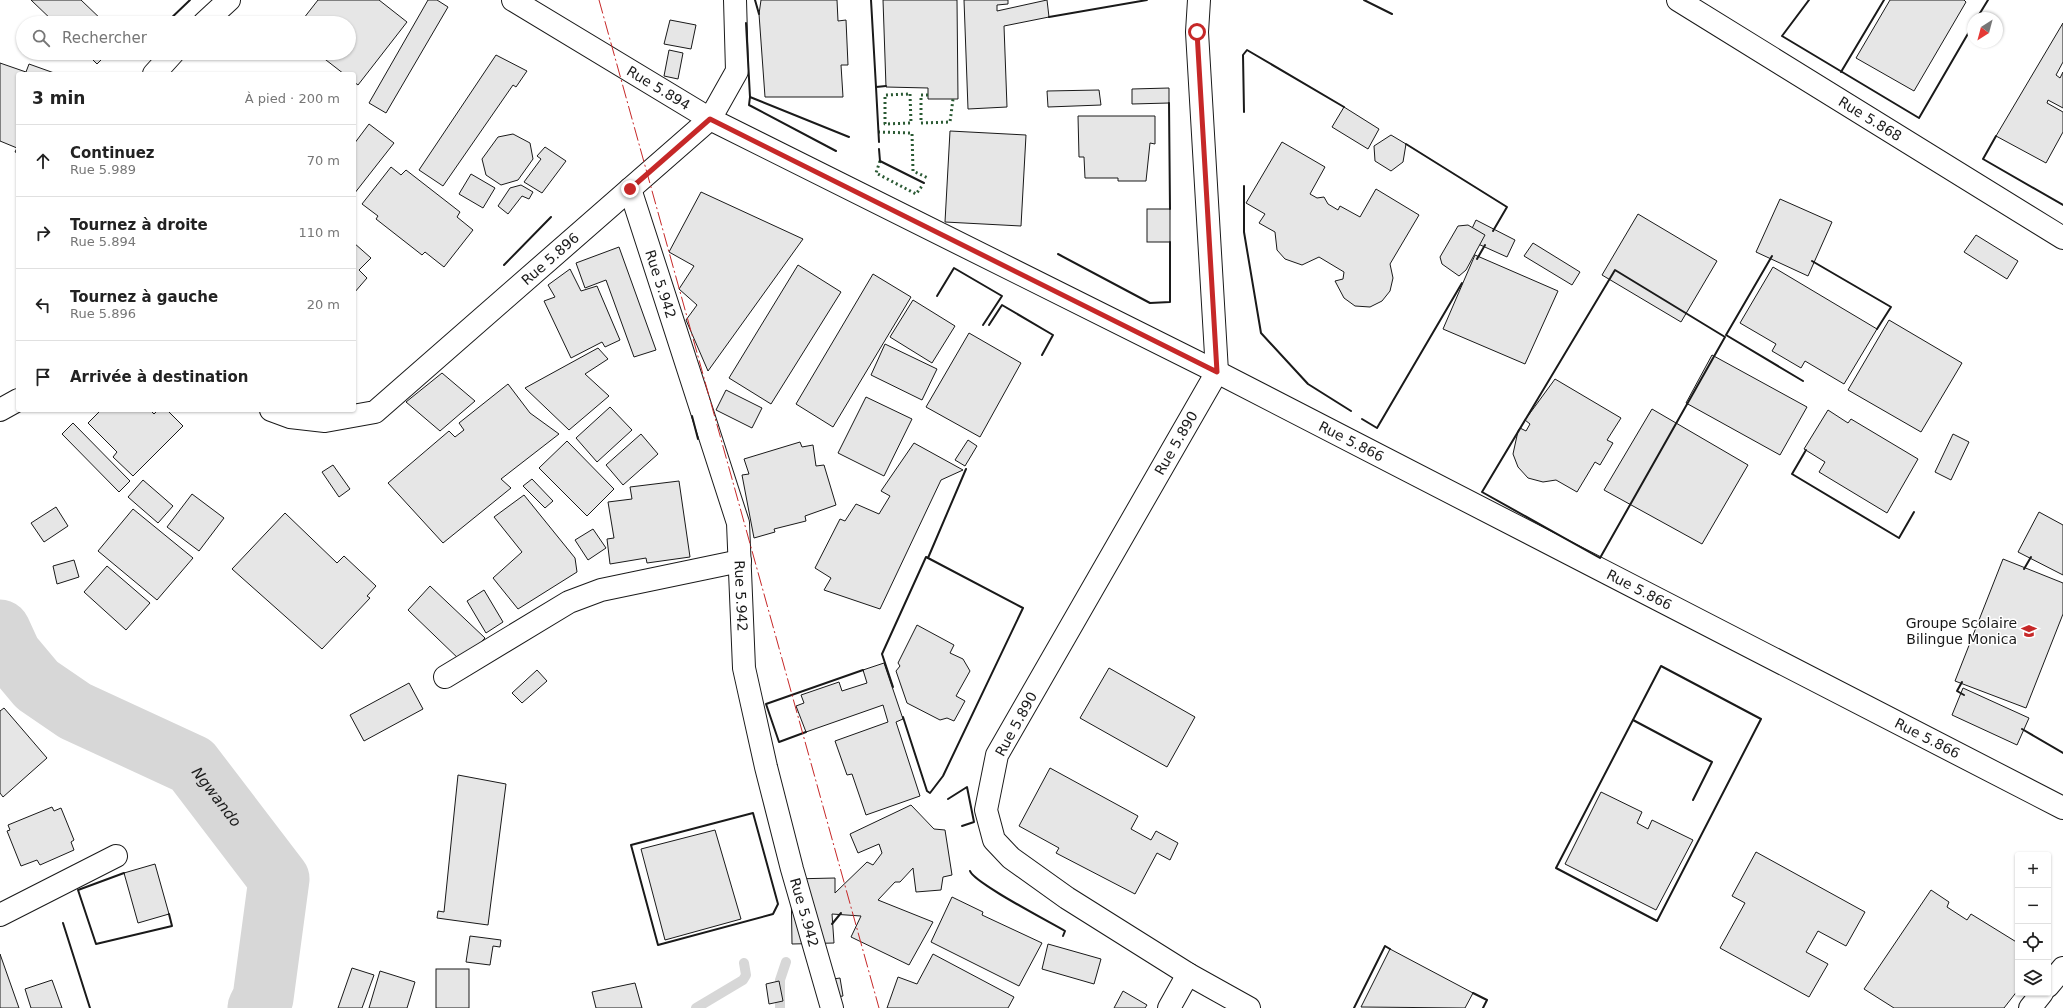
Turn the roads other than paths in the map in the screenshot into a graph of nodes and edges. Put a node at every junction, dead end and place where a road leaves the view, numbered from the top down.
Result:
1 (229, 0) edge
2 (514, 0) edge
3 (735, 0) edge
4 (1199, 0) edge
5 (1678, 0) edge
6 (212, 16) edge
7 (167, 60) edge
8 (156, 72) edge
9 (710, 119) junction
10 (630, 189) junction
11 (2063, 238) edge
12 (1217, 372) junction
13 (16, 401) edge
14 (0, 410) edge
15 (276, 412) edge
16 (740, 561) junction
17 (445, 677) dead end
18 (2063, 808) edge
19 (116, 856) dead end
20 (0, 915) edge
21 (2063, 968) edge
22 (1188, 974) junction
23 (2051, 982) edge
24 (2040, 996) edge
25 (832, 1008) edge
26 (1169, 1008) edge
27 (1249, 1008) edge
28 (2030, 1008) edge

1 - 6 street
2 - 9 street, Rue 5.894
3 - 9 street, Rue 5.896
4 - 12 street
5 - 11 street, Rue 5.868
7 - 8 street
9 - 10 street, Rue 5.896
9 - 12 street, Rue 5.894
10 - 15 street, Rue 5.896
10 - 16 street, Rue 5.942
12 - 18 street, Rue 5.866
12 - 22 street, Rue 5.890
13 - 14 street
16 - 17 street
16 - 25 street, Rue 5.942
19 - 20 street
21 - 23 street
22 - 26 street
22 - 27 street, Rue 5.890
24 - 28 street

